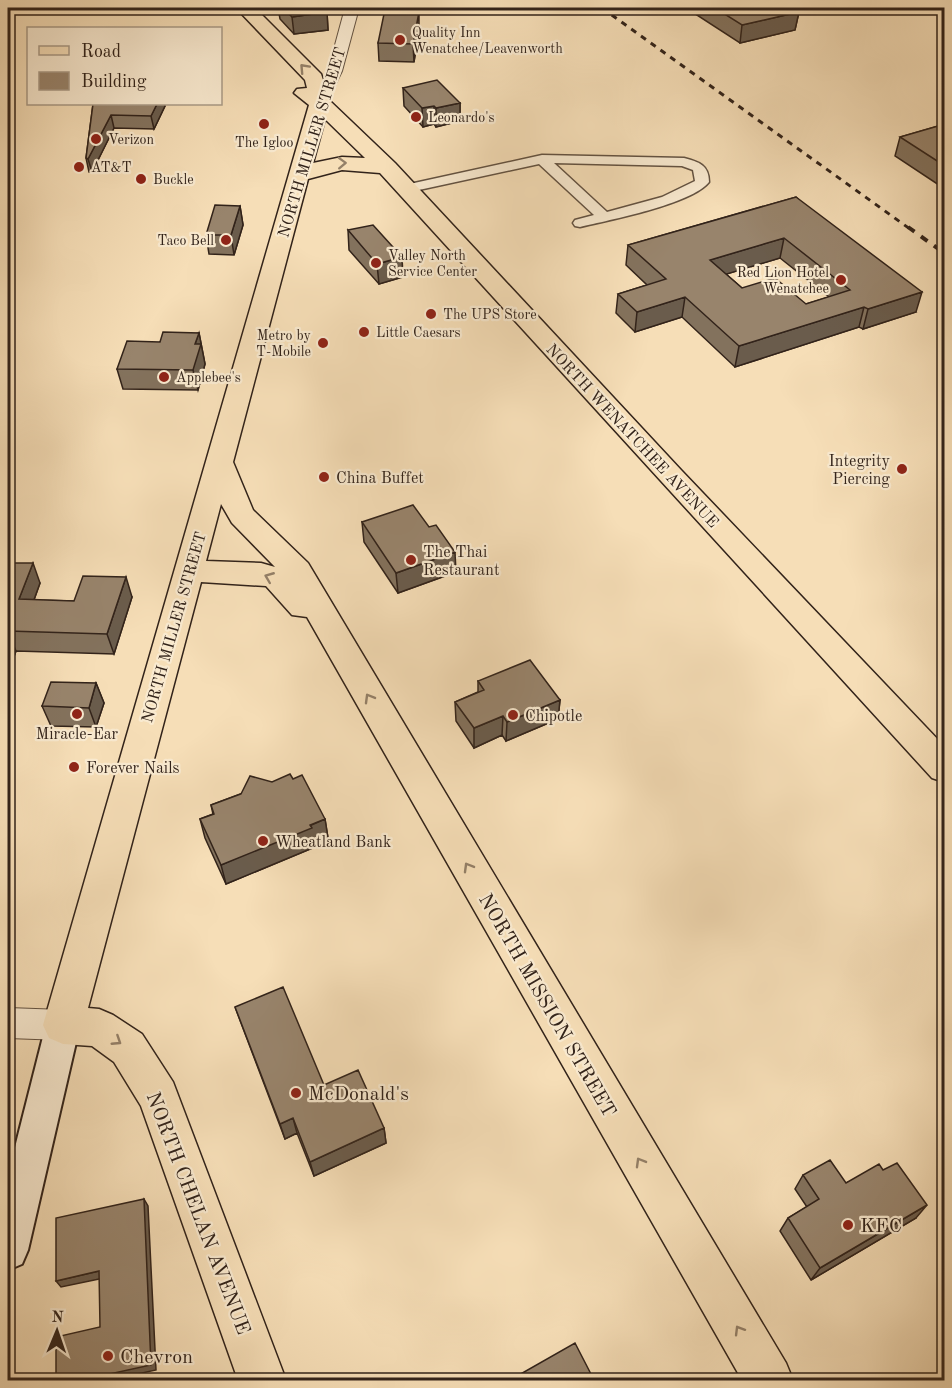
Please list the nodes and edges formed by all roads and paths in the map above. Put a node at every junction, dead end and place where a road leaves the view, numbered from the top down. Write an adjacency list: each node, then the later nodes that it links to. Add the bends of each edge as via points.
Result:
1 (352, 8): 3 (street, NORTH MILLER STREET, via 334,71)
2 (237, 11): 3 (main road, NORTH WENATCHEE AVENUE, via 281,71); 3 (main road, NORTH WENATCHEE AVENUE, one-way to 2, via 314,78)
3 (320, 103): 5 (main road, NORTH MILLER STREET); 6 (main road, NORTH WENATCHEE AVENUE)
4 (542, 159): 6 (street); 7 (street); 7 (street, via 684,162 702,172 702,183 684,194)
5 (299, 175): 6 (main road, one-way to 6, via 324,164 341,162); 9 (main road, NORTH MILLER STREET)
6 (396, 179): 12 (main road, NORTH WENATCHEE AVENUE)
7 (604, 217): 8 (street)
8 (580, 223)
9 (219, 462): 10 (main road, NORTH MILLER STREET); 11 (main road, NORTH MISSION STREET, via 242,516 297,571)
10 (189, 571): 11 (main road, NORTH MISSION STREET, one-way to 10, via 297,603 276,578); 14 (main road, NORTH MILLER STREET)
11 (329, 628): 17 (main road, NORTH MISSION STREET, one-way to 11)
12 (945, 768)
13 (8, 1023): 14 (street)
14 (63, 1025): 15 (main road, NORTH MILLER STREET); 16 (main road, NORTH CHELAN AVENUE, one-way to 16, via 99,1028 128,1048 158,1096)
15 (8, 1250)
16 (262, 1380)
17 (769, 1380)

